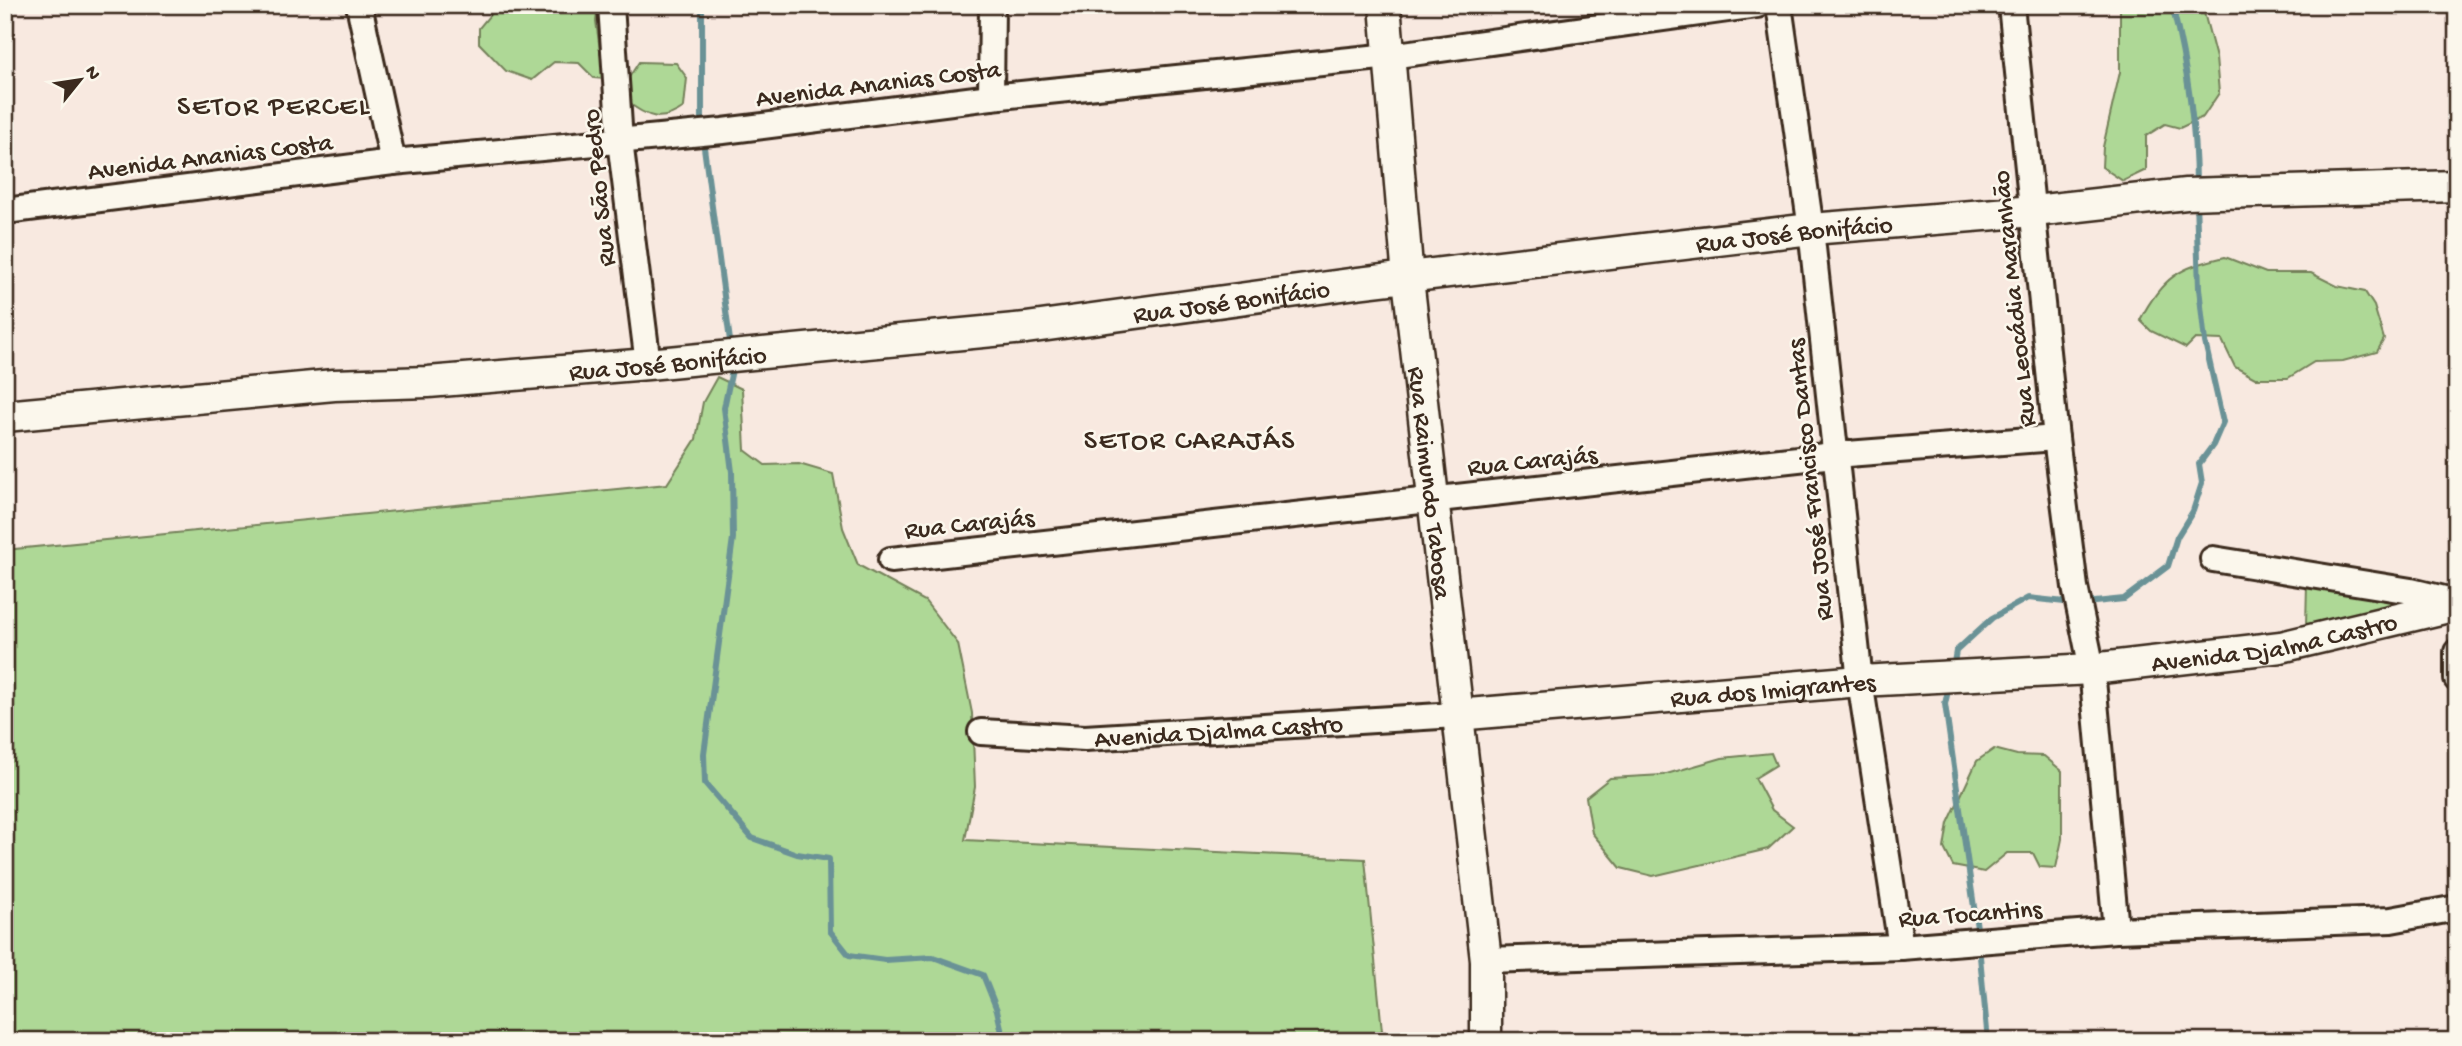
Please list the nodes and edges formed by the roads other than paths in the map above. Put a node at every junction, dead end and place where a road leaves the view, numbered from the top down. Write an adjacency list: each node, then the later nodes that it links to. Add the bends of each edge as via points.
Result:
1 (359, 5): 11 (street)
2 (611, 5): 10 (street, Rua São Pedro)
3 (992, 5): 9 (street)
4 (1385, 5): 8 (street, Rua Raimundo Tabosa)
5 (1757, 5): 8 (street, Avenida Ananias Costa)
6 (1779, 5): 15 (street, Rua José Francisco Dantas)
7 (2011, 5): 14 (street, Rua Leocádia Maranhão)
8 (1391, 56): 9 (street, Avenida Ananias Costa); 16 (street, Rua Raimundo Tabosa)
9 (991, 97): 10 (street, Avenida Ananias Costa)
10 (620, 141): 11 (street, Avenida Ananias Costa); 17 (street, Rua São Pedro)
11 (393, 162): 13 (street, Avenida Ananias Costa)
12 (2457, 186): 14 (street, Rua José Bonifácio, via 2196,193)
13 (5, 211)
14 (2034, 211): 15 (street, Rua José Bonifácio); 19 (street, Rua Leocádia Maranhão)
15 (1811, 229): 16 (street, Rua José Bonifácio); 20 (street, Rua José Francisco Dantas)
16 (1408, 279): 17 (street, Rua José Bonifácio, via 1026,328); 21 (street, Rua Raimundo Tabosa)
17 (649, 364): 18 (street, Rua José Bonifácio, via 334,385)
18 (5, 416)
19 (2056, 438): 20 (street, Rua Carajás); 26 (street, Rua Leocádia Maranhão, via 2077,598)
20 (1834, 455): 21 (street, Rua Carajás); 28 (street, Rua José Francisco Dantas)
21 (1433, 500): 23 (street, Rua Carajás); 29 (street, Rua Raimundo Tabosa)
22 (2213, 559): 24 (street, via 2412,591)
23 (891, 560)
24 (2457, 604): 26 (street, Avenida Djalma Castro, via 2281,647)
25 (2457, 652): 27 (street)
26 (2092, 668): 28 (street, Rua dos Imigrantes); 32 (street, Rua Leocádia Maranhão)
27 (2457, 679)
28 (1860, 681): 29 (street, Rua dos Imigrantes); 33 (street, Rua José Francisco Dantas)
29 (1456, 715): 30 (street, Avenida Djalma Castro, via 1086,738); 34 (street, Rua Raimundo Tabosa)
30 (981, 732)
31 (2457, 908): 32 (street, Rua Tocantins, via 2391,920)
32 (2116, 930): 33 (street, Rua Tocantins)
33 (1901, 947): 34 (street, Rua Tocantins)
34 (1486, 960): 35 (street, Rua Raimundo Tabosa)
35 (1486, 1041)

